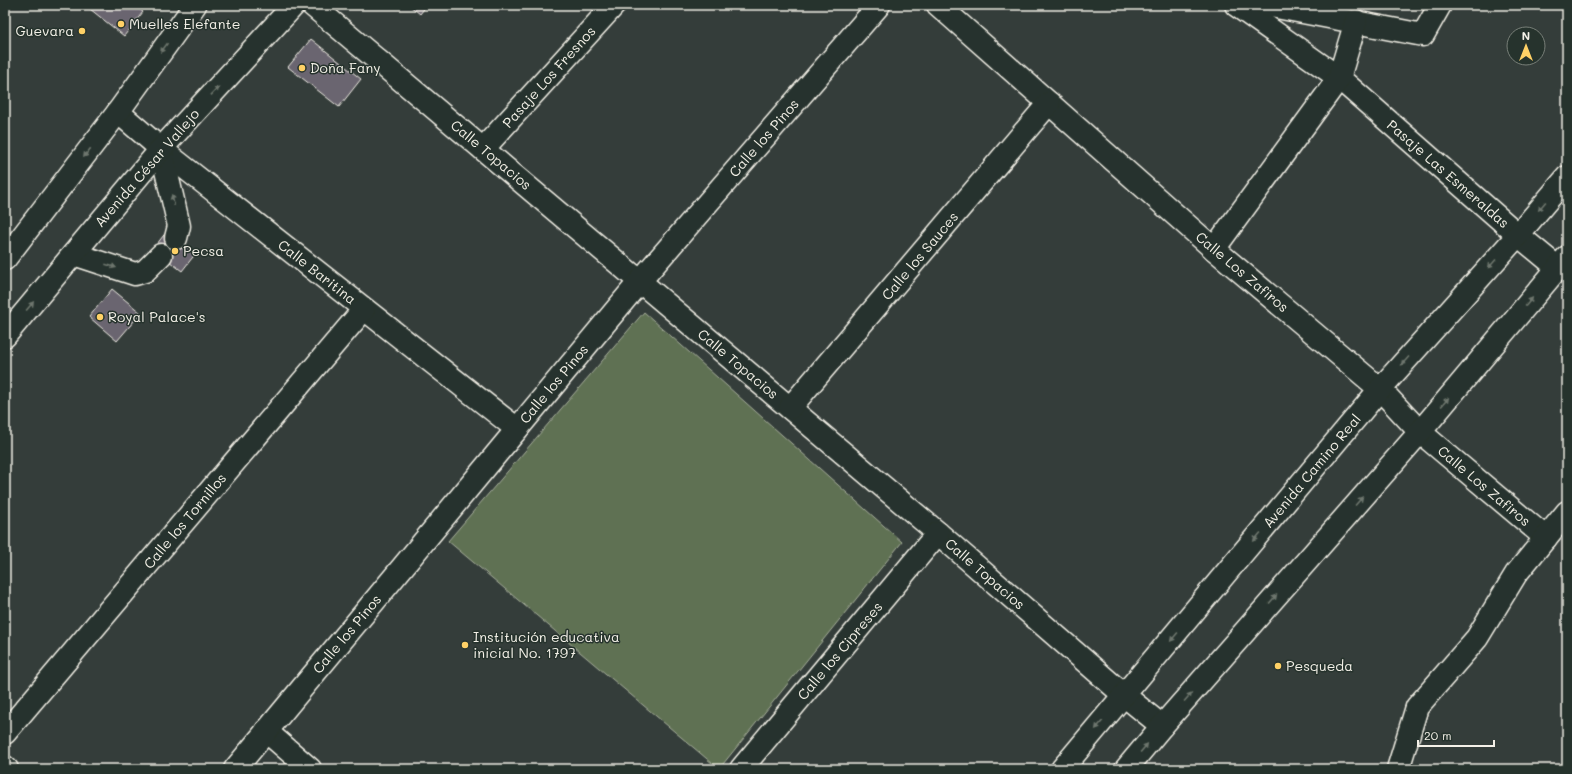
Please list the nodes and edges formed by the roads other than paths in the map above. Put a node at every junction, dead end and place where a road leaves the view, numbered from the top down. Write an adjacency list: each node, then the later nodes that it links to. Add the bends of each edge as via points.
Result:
1 (195, 5): 13 (street, one-way to 13)
2 (294, 5): 14 (street, Avenida César Vallejo, one-way to 2)
3 (312, 5): 15 (street, Calle Topacios)
4 (614, 5): 15 (street, Pasaje Los Fresnos)
5 (879, 5): 24 (street, Calle los Pinos)
6 (938, 5): 12 (street, Calle Los Zafiros)
7 (1236, 5): 11 (street, Pasaje Las Esmeraldas)
8 (1266, 5): 10 (street)
9 (1440, 5): 10 (street, via 1423,35)
10 (1356, 21): 11 (street)
11 (1339, 78): 17 (street, Pasaje Las Esmeraldas); 19 (street)
12 (1049, 103): 19 (street, Calle Los Zafiros); 28 (street, Calle los Sauces)
13 (118, 112): 14 (street, Calle Baritina); 22 (street, one-way to 22)
14 (161, 149): 18 (street, one-way to 14, via 179,226); 20 (street, Avenida César Vallejo); 25 (street, Calle Baritina)
15 (483, 149): 24 (street, Calle Topacios)
16 (1567, 176): 17 (street, Avenida Camino Real, one-way to 17)
17 (1518, 235): 23 (street, Pasaje Las Esmeraldas); 27 (street, Avenida Camino Real, one-way to 27)
18 (176, 238)
19 (1214, 250): 27 (street, Calle Los Zafiros)
20 (74, 254): 21 (street, one-way to 21, via 135,274 145,271); 26 (street, Avenida César Vallejo, one-way to 20)
21 (161, 255)
22 (5, 259)
23 (1562, 262): 30 (street, one-way to 23)
24 (640, 281): 28 (street, Calle Topacios); 29 (street, Calle los Pinos)
25 (364, 309): 29 (street, Calle Baritina); 37 (street, Calle los Tornillos)
26 (5, 336)
27 (1380, 389): 30 (street, Calle Los Zafiros); 34 (street, Avenida Camino Real, one-way to 34)
28 (790, 408): 32 (street, Calle Topacios)
29 (517, 429): 36 (street, Calle los Pinos)
30 (1420, 432): 33 (street, Calle Los Zafiros); 35 (street, one-way to 30)
31 (1567, 512): 33 (street)
32 (938, 533): 34 (street, Calle Topacios); 40 (street, Calle los Cipreses)
33 (1546, 538): 43 (street, via 1516,574 1477,638 1417,707)
34 (1125, 696): 35 (street, Calle Topacios); 41 (street, Avenida Camino Real, one-way to 41)
35 (1162, 726): 42 (street, one-way to 35)
36 (266, 731): 38 (street, Calle los Pinos); 39 (street)
37 (5, 733)
38 (235, 769)
39 (310, 769)
40 (742, 769)
41 (1062, 769)
42 (1126, 769)
43 (1398, 769)

